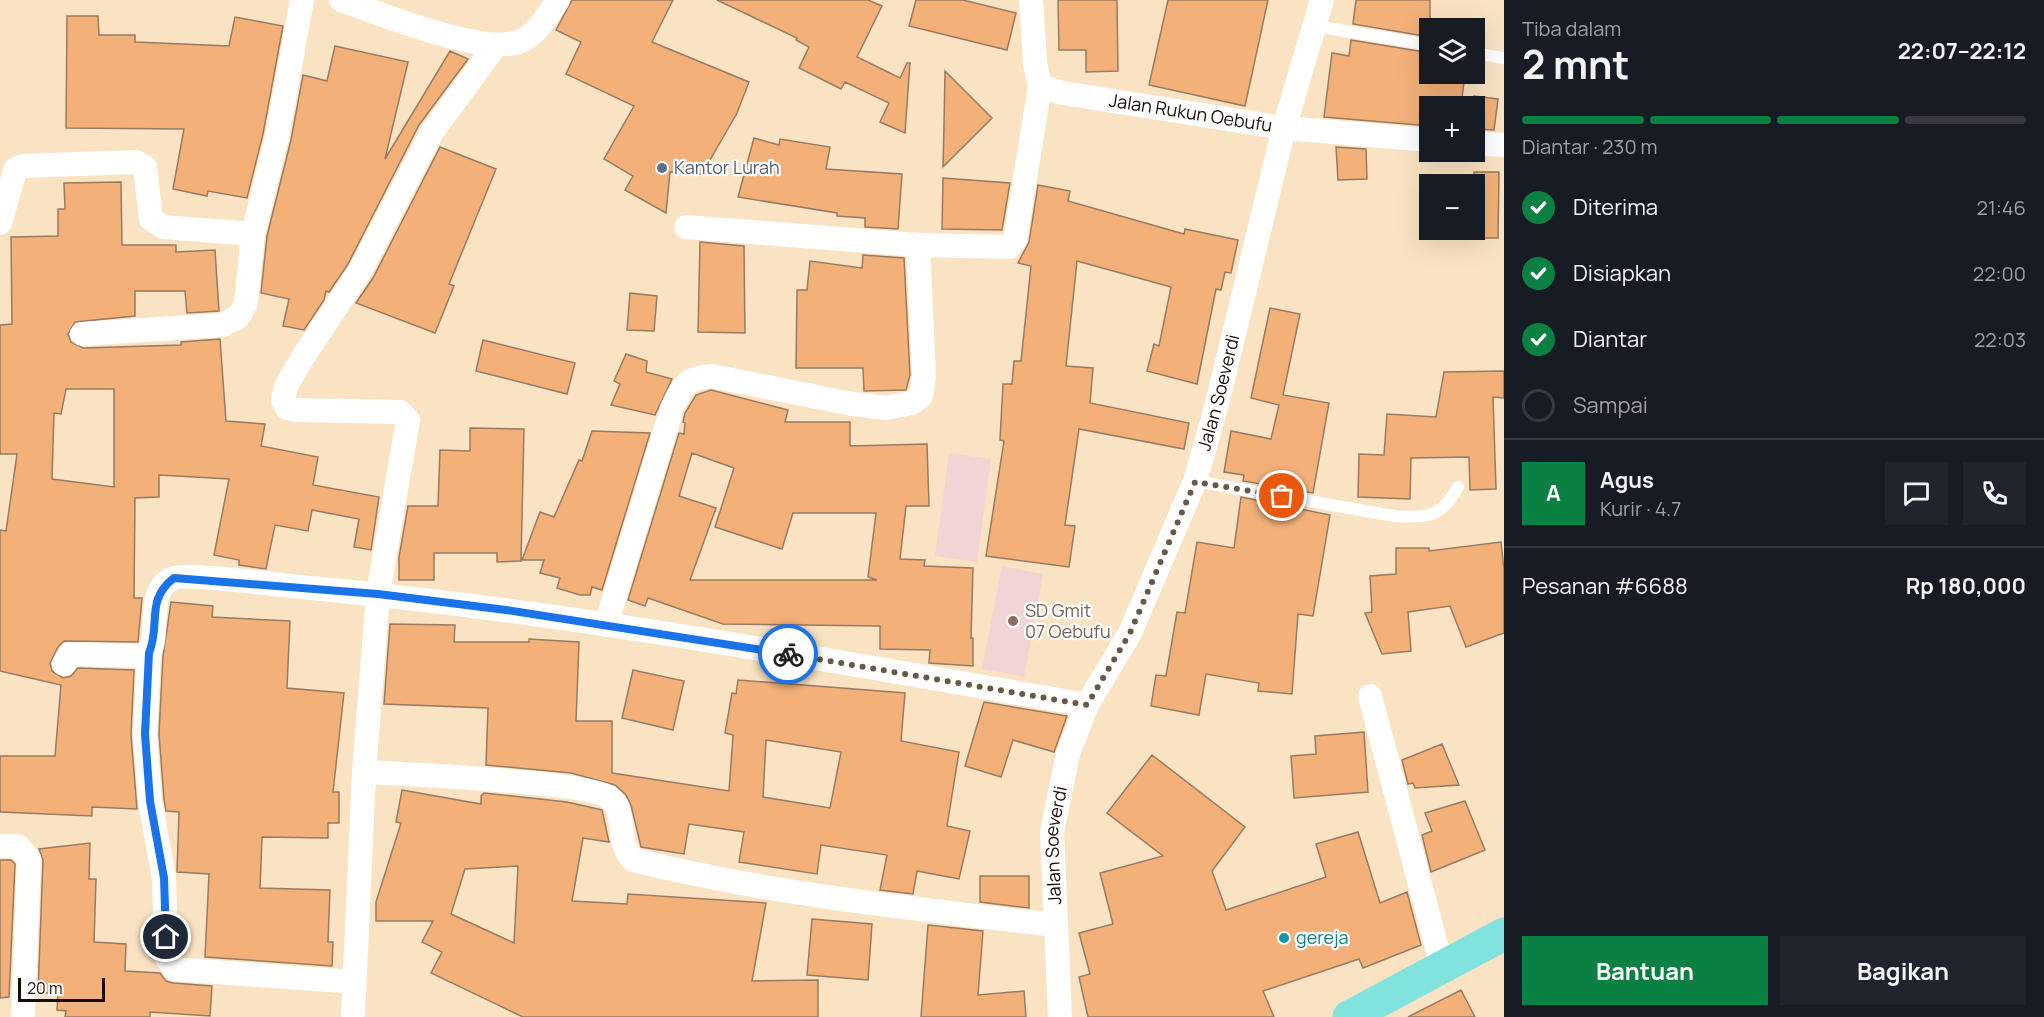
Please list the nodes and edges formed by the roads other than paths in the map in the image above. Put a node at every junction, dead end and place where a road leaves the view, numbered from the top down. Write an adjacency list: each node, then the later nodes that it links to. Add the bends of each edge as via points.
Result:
1 (303, 0): 18 (street, via 277,137)
2 (341, 0): 8 (street, via 438,33)
3 (558, 0): 8 (street, via 540,27 520,41)
4 (1031, 0): 11 (street)
5 (1322, 0): 6 (street, Jalan Soeverdi)
6 (1315, 26): 7 (lane); 12 (street, Jalan Soeverdi)
7 (1419, 43)
8 (496, 45): 23 (street, via 432,132 360,270 286,386 283,400 287,408 400,412 408,420)
9 (1485, 55): 10 (lane)
10 (1504, 58)
11 (1040, 86): 12 (street, Jalan Rukun Oebufu); 19 (street, via 1015,240 1009,247 994,249)
12 (1284, 128): 13 (street, Jalan Rukun Oebufu); 21 (street, Jalan Soeverdi)
13 (1419, 139)
14 (1485, 144): 15 (street)
15 (1504, 145)
16 (0, 223): 18 (street, via 15,170 22,166 136,162 145,167 151,219 163,227)
17 (686, 227): 19 (street)
18 (253, 234): 20 (street, via 246,303 239,316 223,325)
19 (918, 245): 24 (street, via 924,376 921,396 912,403 886,408 712,376 693,378 681,388 672,408)
20 (82, 334)
21 (1195, 482): 22 (lane, via 1394,516 1425,517 1447,506); 28 (street, Jalan Soeverdi, via 1130,633)
22 (1458, 487)
23 (378, 594): 24 (street); 25 (street, via 174,578 163,586 157,598); 29 (street)
24 (606, 625): 28 (street)
25 (149, 653): 26 (street, via 144,657 70,654); 34 (street, via 146,743 150,801 164,878 169,963 174,969 211,973)
26 (64, 664)
27 (1370, 696): 33 (street)
28 (1087, 705): 31 (street, Jalan Soeverdi, via 1068,754 1052,832)
29 (364, 772): 31 (street, via 602,792 615,801 622,843 633,860 865,903); 34 (street)
30 (0, 846): 35 (street, via 18,846 29,859)
31 (1055, 925): 37 (street, Jalan Soeverdi)
32 (1504, 934): 33 (main road)
33 (1442, 967): 38 (main road)
34 (354, 981): 36 (street)
35 (23, 1017)
36 (353, 1017)
37 (1060, 1017)
38 (1349, 1017)

